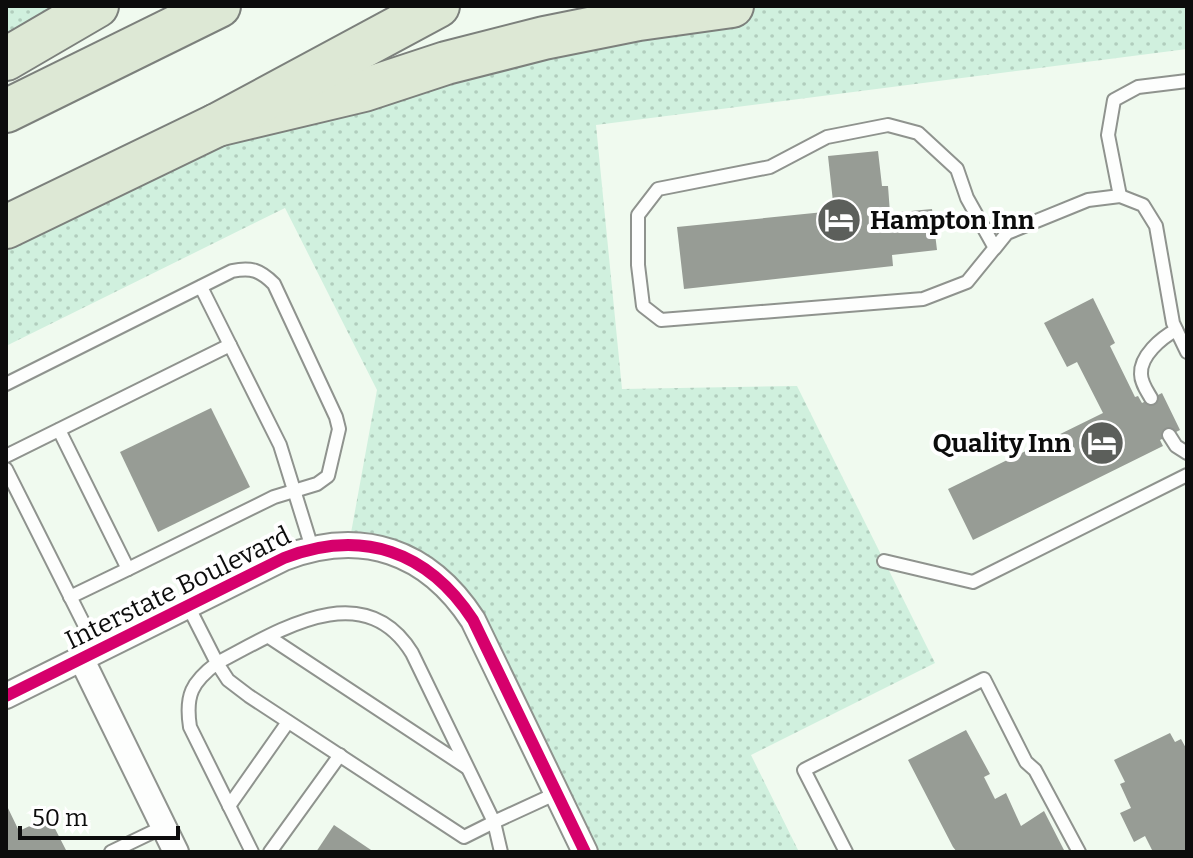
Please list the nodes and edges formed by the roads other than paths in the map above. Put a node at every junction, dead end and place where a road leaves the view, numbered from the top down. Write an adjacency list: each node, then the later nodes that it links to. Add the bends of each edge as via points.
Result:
1 (97, 6): 5 (highway)
2 (219, 6): 7 (highway)
3 (438, 6): 8 (highway)
4 (732, 6): 8 (highway, via 544,38)
5 (6, 59)
6 (1187, 81): 9 (lane, via 1138,87 1114,100 1108,135)
7 (6, 111)
8 (217, 125): 10 (highway)
9 (1120, 196): 11 (lane, via 1088,200 1020,227); 13 (lane, via 1143,205 1156,226)
10 (6, 227)
11 (995, 248): 11 (lane, via 967,282 923,299 661,320 643,306 638,215 658,189 770,167 827,137 888,125 918,133 957,169)
12 (201, 287): 14 (lane); 16 (lane); 24 (lane, via 241,269 263,273 274,284 330,403 339,429 328,476)
13 (1176, 330): 15 (lane); 17 (lane, via 1160,341 1143,365 1141,378)
14 (230, 345): 18 (lane); 24 (lane, via 280,445)
15 (1187, 352)
16 (6, 384)
17 (1151, 398)
18 (59, 430): 21 (lane); 27 (lane)
19 (1169, 435): 20 (lane)
20 (1187, 453)
21 (6, 456)
22 (6, 469): 28 (lane)
23 (1187, 475): 26 (lane, via 973,582)
24 (296, 490): 25 (lane); 27 (lane)
25 (312, 548): 29 (street, Interstate Boulevard); 37 (street, Interstate Boulevard, via 349,544 384,549 406,557 446,585 473,620)
26 (884, 561)
27 (128, 569): 28 (lane)
28 (70, 597): 31 (lane)
29 (188, 606): 31 (street, Interstate Boulevard); 32 (lane)
30 (269, 637): 32 (lane); 36 (lane); 36 (lane, via 333,613 361,614 387,626 412,653)
31 (90, 656): 33 (street, Interstate Boulevard); 40 (street, Interstate Boulevard)
32 (217, 663): 34 (lane, via 228,680); 38 (lane, via 191,690 187,708 190,727)
33 (6, 696)
34 (288, 722): 35 (lane); 38 (lane)
35 (340, 755): 39 (lane, via 464,837); 44 (lane)
36 (466, 767): 39 (lane)
37 (557, 793): 39 (lane); 46 (street, Interstate Boulevard)
38 (229, 806): 43 (lane)
39 (494, 822): 45 (lane)
40 (163, 827): 41 (lane); 42 (street, Interstate Boulevard)
41 (111, 852)
42 (176, 852)
43 (252, 852)
44 (270, 852)
45 (501, 852)
46 (585, 852)
47 (846, 852): 48 (lane, via 804,770 984,679)
48 (1079, 852)

